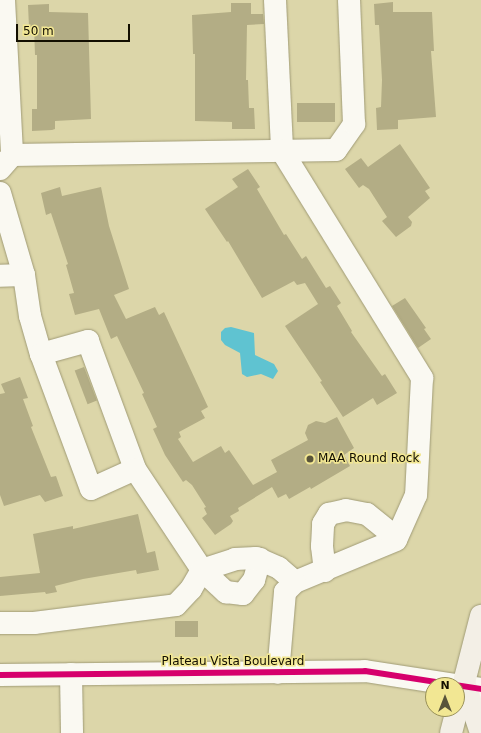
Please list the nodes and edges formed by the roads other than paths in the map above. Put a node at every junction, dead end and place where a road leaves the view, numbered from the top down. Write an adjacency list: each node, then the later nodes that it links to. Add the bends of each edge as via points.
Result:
1 (4, 0): 5 (street)
2 (275, 0): 4 (street)
3 (349, 0): 4 (street, via 354,124 336,150)
4 (282, 151): 5 (street); 11 (street, via 422,378 416,494)
5 (6, 162)
6 (0, 193): 7 (street)
7 (24, 275): 8 (street); 9 (street, via 30,316)
8 (0, 276)
9 (41, 354): 10 (street, via 88,341); 10 (street, via 91,490)
10 (135, 470): 13 (street)
11 (396, 538): 14 (street); 14 (street, via 367,514 346,510 329,514 323,524)
12 (257, 569): 13 (street, via 235,559); 13 (street, via 243,594 236,595 226,592); 15 (street, via 279,568)
13 (202, 570): 17 (street, via 191,589 176,605 34,623)
14 (325, 571): 15 (street)
15 (290, 587): 18 (street)
16 (481, 616): 21 (main road)
17 (0, 623)
18 (278, 673): 19 (street, Plateau Vista Boulevard); 21 (street, Plateau Vista Boulevard, via 365,671)
19 (71, 674): 20 (street, Plateau Vista Boulevard); 22 (street)
20 (0, 675)
21 (476, 686): 23 (main road); 24 (main road)
22 (72, 733)
23 (451, 733)
24 (481, 733)

